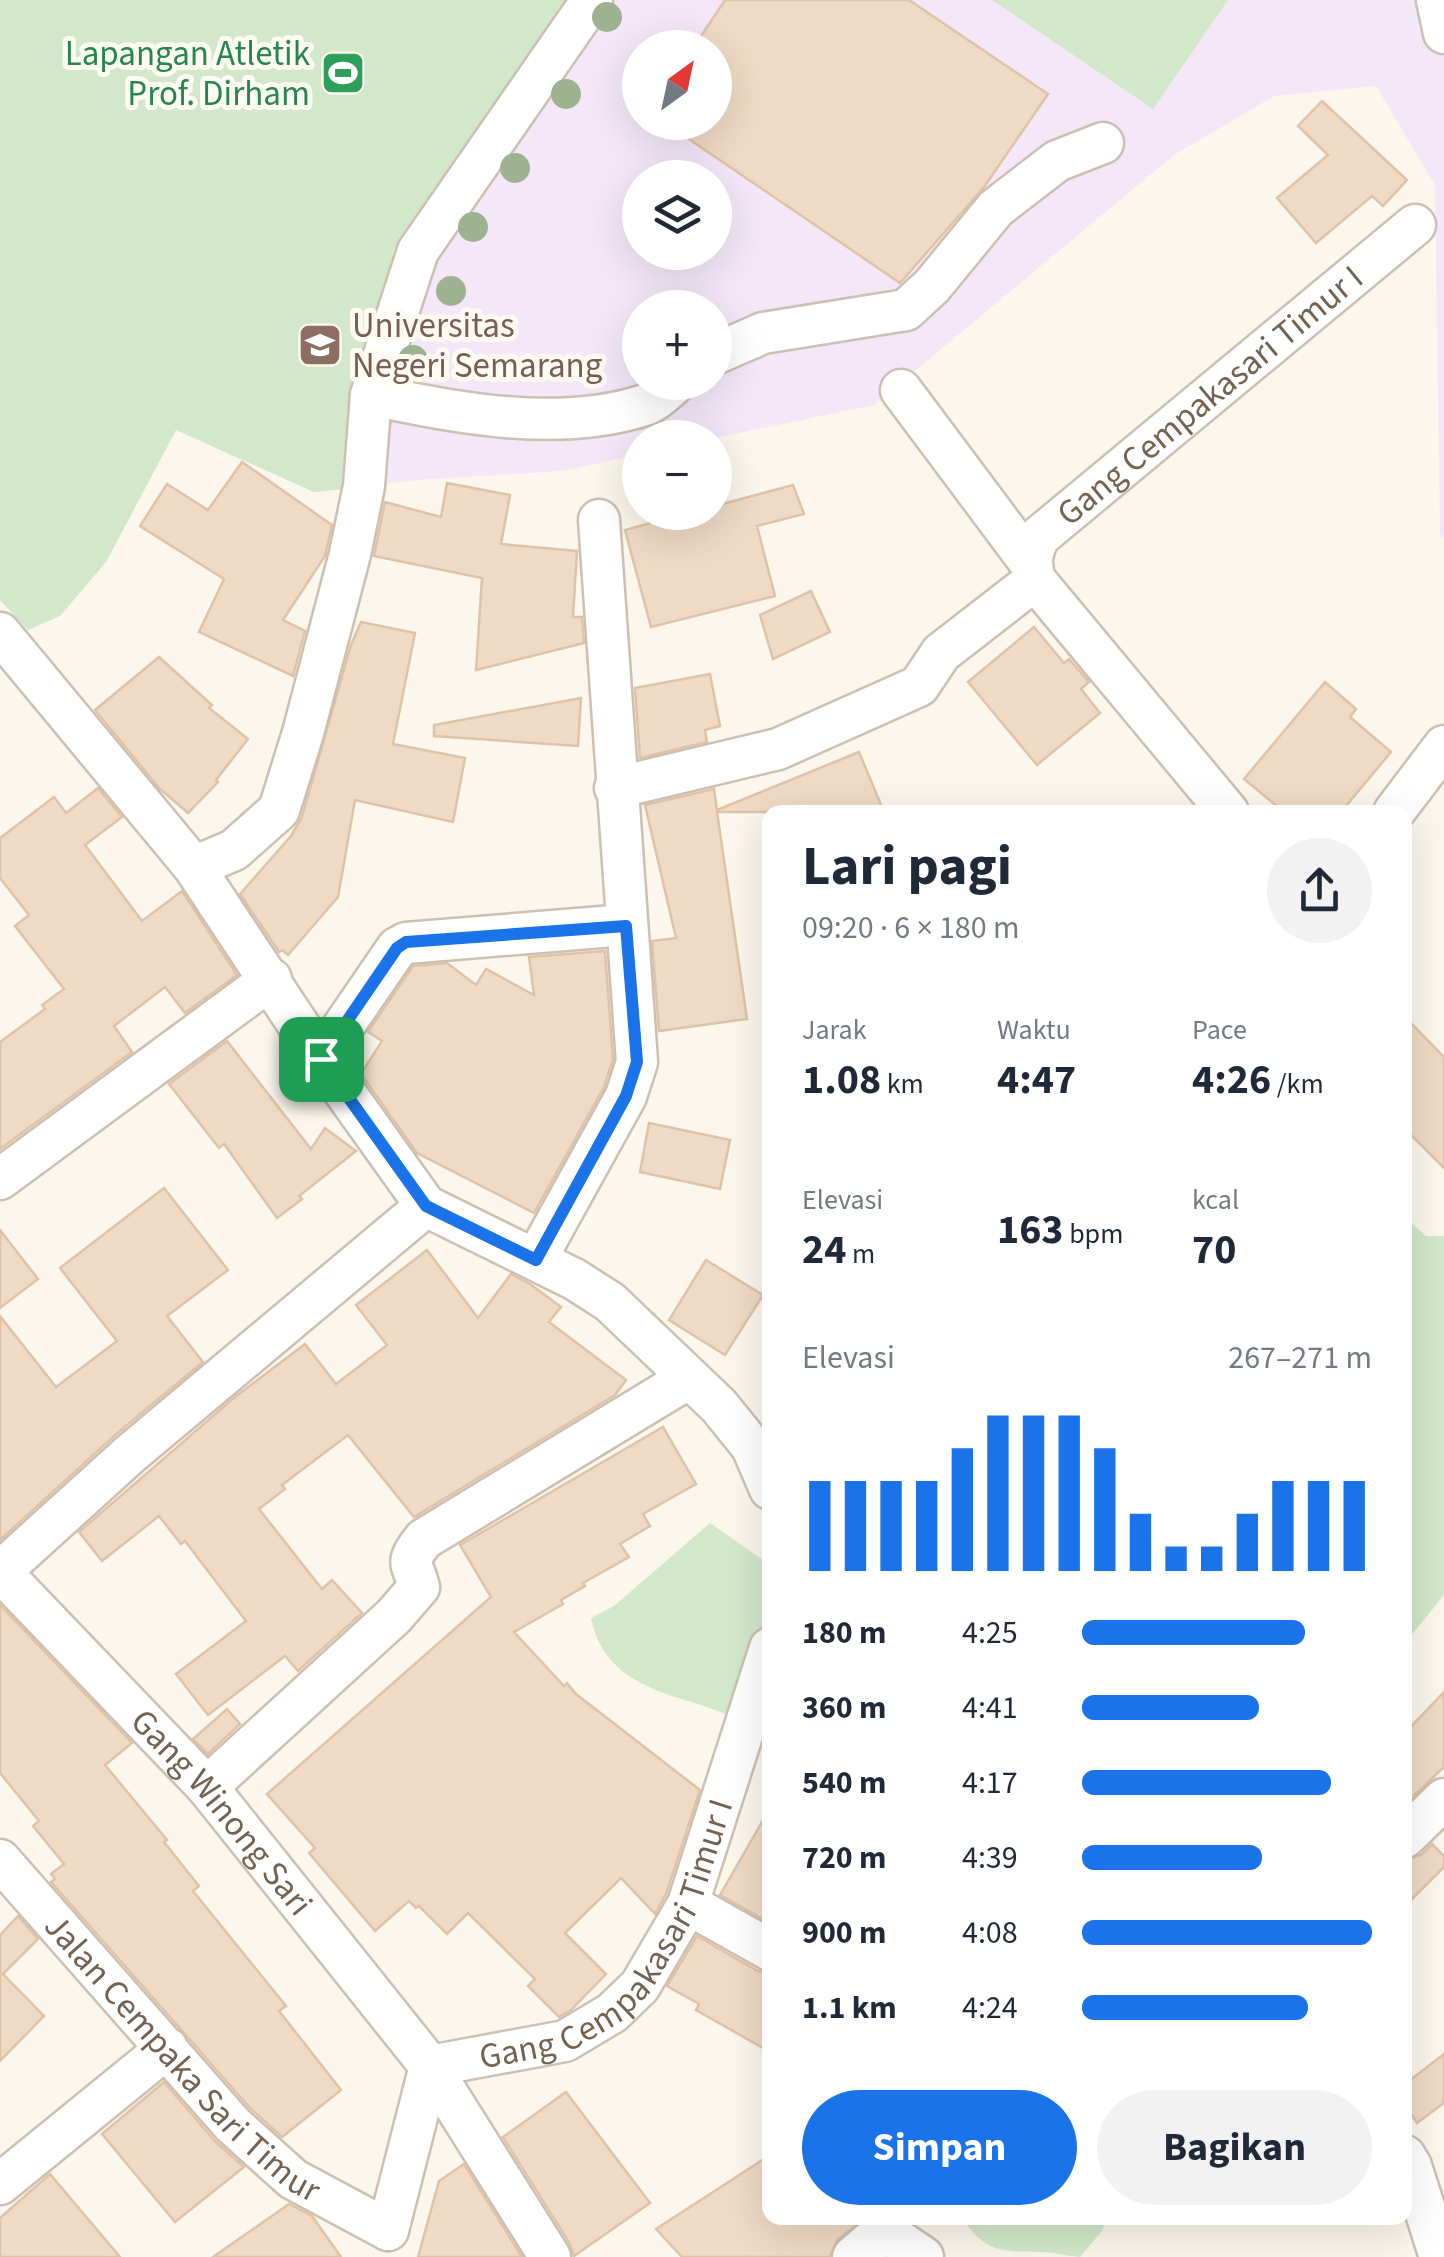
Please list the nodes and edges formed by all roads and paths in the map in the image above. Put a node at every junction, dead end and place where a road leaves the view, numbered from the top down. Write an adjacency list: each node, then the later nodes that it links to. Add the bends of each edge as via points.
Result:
1 (592, 0): 8 (street, via 418,251)
2 (1437, 0): 3 (street)
3 (1444, 34)
4 (1102, 142): 6 (street, via 1057,161 996,208 906,310 762,332)
5 (1414, 225): 11 (street, Gang Cempakasari Timur I, via 1040,536)
6 (732, 346)
7 (900, 390): 11 (street)
8 (371, 395): 9 (street, via 458,413 576,418); 17 (street, via 364,486 332,631 279,810 234,850)
9 (654, 400)
10 (599, 520): 14 (street)
11 (1033, 572): 14 (street, via 941,653 919,686 778,749); 15 (street)
12 (0, 633): 17 (street)
13 (1444, 746): 16 (street)
14 (616, 788): 18 (street)
15 (1222, 805)
16 (1399, 805)
17 (194, 867): 19 (street)
18 (626, 926): 20 (street, via 406,942); 23 (street, via 637,1062 626,1096)
19 (270, 979): 20 (street); 21 (street)
20 (321, 1059): 22 (street)
21 (0, 1178)
22 (426, 1206): 23 (street); 26 (street, Gang Winong Sari)
23 (536, 1260): 24 (street, via 610,1302)
24 (689, 1378): 25 (street); 28 (street, via 424,1540 411,1559 418,1589)
25 (761, 1440)
26 (0, 1571): 28 (street, Gang Winong Sari)
27 (762, 1673): 32 (street, Gang Cempakasari Timur I)
28 (207, 1787): 35 (street, Gang Winong Sari)
29 (1444, 1799): 30 (street)
30 (1412, 1830)
31 (0, 1860): 34 (street, Jalan Cempaka Sari Timur)
32 (688, 1904): 33 (street); 35 (street, Gang Cempakasari Timur I, via 640,1986 612,2013 565,2041)
33 (762, 1946)
34 (167, 2048): 37 (street); 38 (street, Jalan Cempaka Sari Timur, via 292,2179)
35 (430, 2066): 38 (street, Gang Cempakasari Timur I); 39 (street, Gang Winong Sari)
36 (1412, 2169): 42 (street)
37 (0, 2184)
38 (392, 2244)
39 (550, 2257)
40 (853, 2257): 41 (street, via 875,2238 892,2236)
41 (923, 2257)
42 (1440, 2257)

